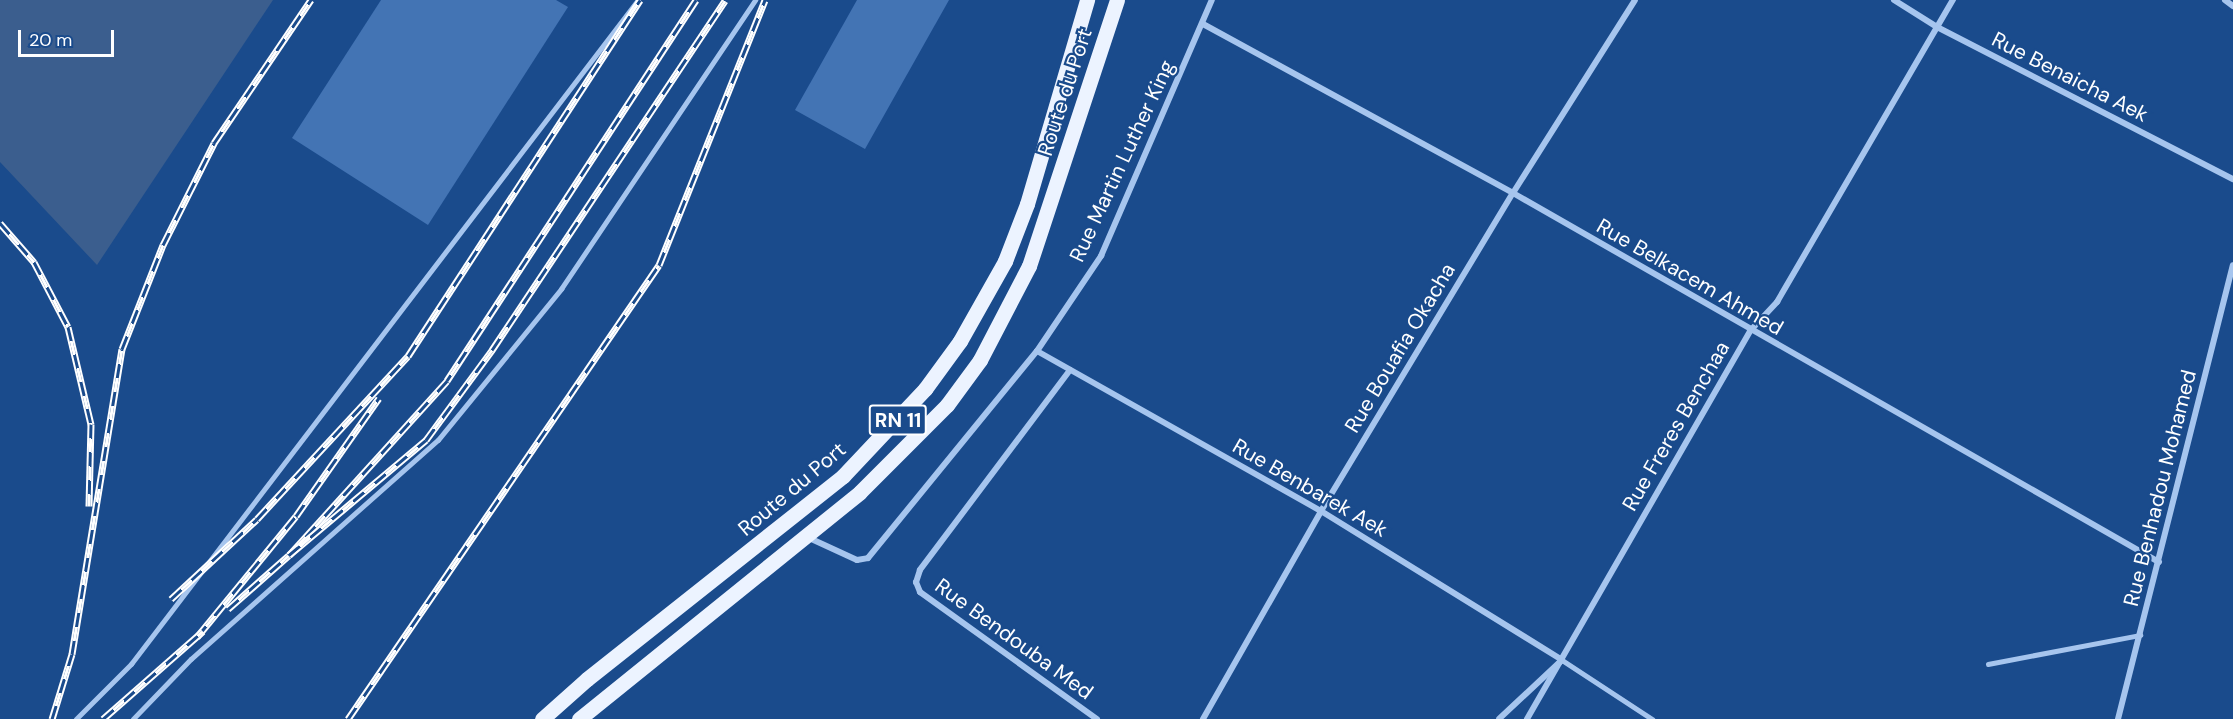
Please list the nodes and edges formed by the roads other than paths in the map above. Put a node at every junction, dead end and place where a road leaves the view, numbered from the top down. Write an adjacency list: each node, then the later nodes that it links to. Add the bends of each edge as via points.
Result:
1 (638, 0): 25 (lane, via 131,664)
2 (755, 0): 26 (lane, via 561,288 438,440 191,659)
3 (1087, 0): 27 (main road, Route du Port / RN 11, via 1027,204 1005,261 960,341 925,389 843,476)
4 (1117, 0): 20 (main road, Route du Port / RN 11, via 1029,266 986,350 947,405 913,443)
5 (1212, 0): 11 (street, Rue Martin Luther King)
6 (1635, 0): 14 (street, Rue Bouafia Okacha)
7 (1894, 0): 12 (street, Rue Benaicha Aek)
8 (1953, 0): 12 (street, Rue Freres Benchaa)
9 (2225, 0): 10 (street)
10 (2233, 6)
11 (1203, 24): 14 (street, Rue Belkacem Ahmed); 17 (street, Rue Martin Luther King, via 1101,256)
12 (1937, 27): 13 (street, Rue Benaicha Aek); 16 (street, Rue Freres Benchaa, via 1777,302)
13 (2233, 179)
14 (1513, 193): 16 (street, Rue Belkacem Ahmed); 19 (street, Rue Bouafia Okacha)
15 (2233, 265): 21 (street, Rue Benhadou Mohamed)
16 (1749, 331): 21 (street, Rue Belkacem Ahmed); 23 (street, Rue Freres Benchaa)
17 (1037, 351): 18 (street, Rue Benbarek Aek); 20 (street, Rue Martin Luther King, via 868,558 857,560)
18 (1070, 370): 19 (street, Rue Benbarek Aek); 29 (street, Rue Bendouba Med, via 920,570 916,582 920,592)
19 (1321, 511): 23 (street, Rue Benbarek Aek); 30 (street, Rue Bouafia Okacha)
20 (807, 537): 28 (main road, Route du Port / RN 11)
21 (2159, 562): 22 (street, Rue Benhadou Mohamed)
22 (2140, 635): 24 (lane); 34 (street, Rue Benhadou Mohamed)
23 (1562, 660): 31 (street); 32 (street, Rue Freres Benchaa); 33 (lane)
24 (1988, 664)
25 (76, 719)
26 (133, 719)
27 (542, 719)
28 (579, 719)
29 (1097, 719)
30 (1203, 719)
31 (1499, 719)
32 (1527, 719)
33 (1652, 719)
34 (2118, 719)

